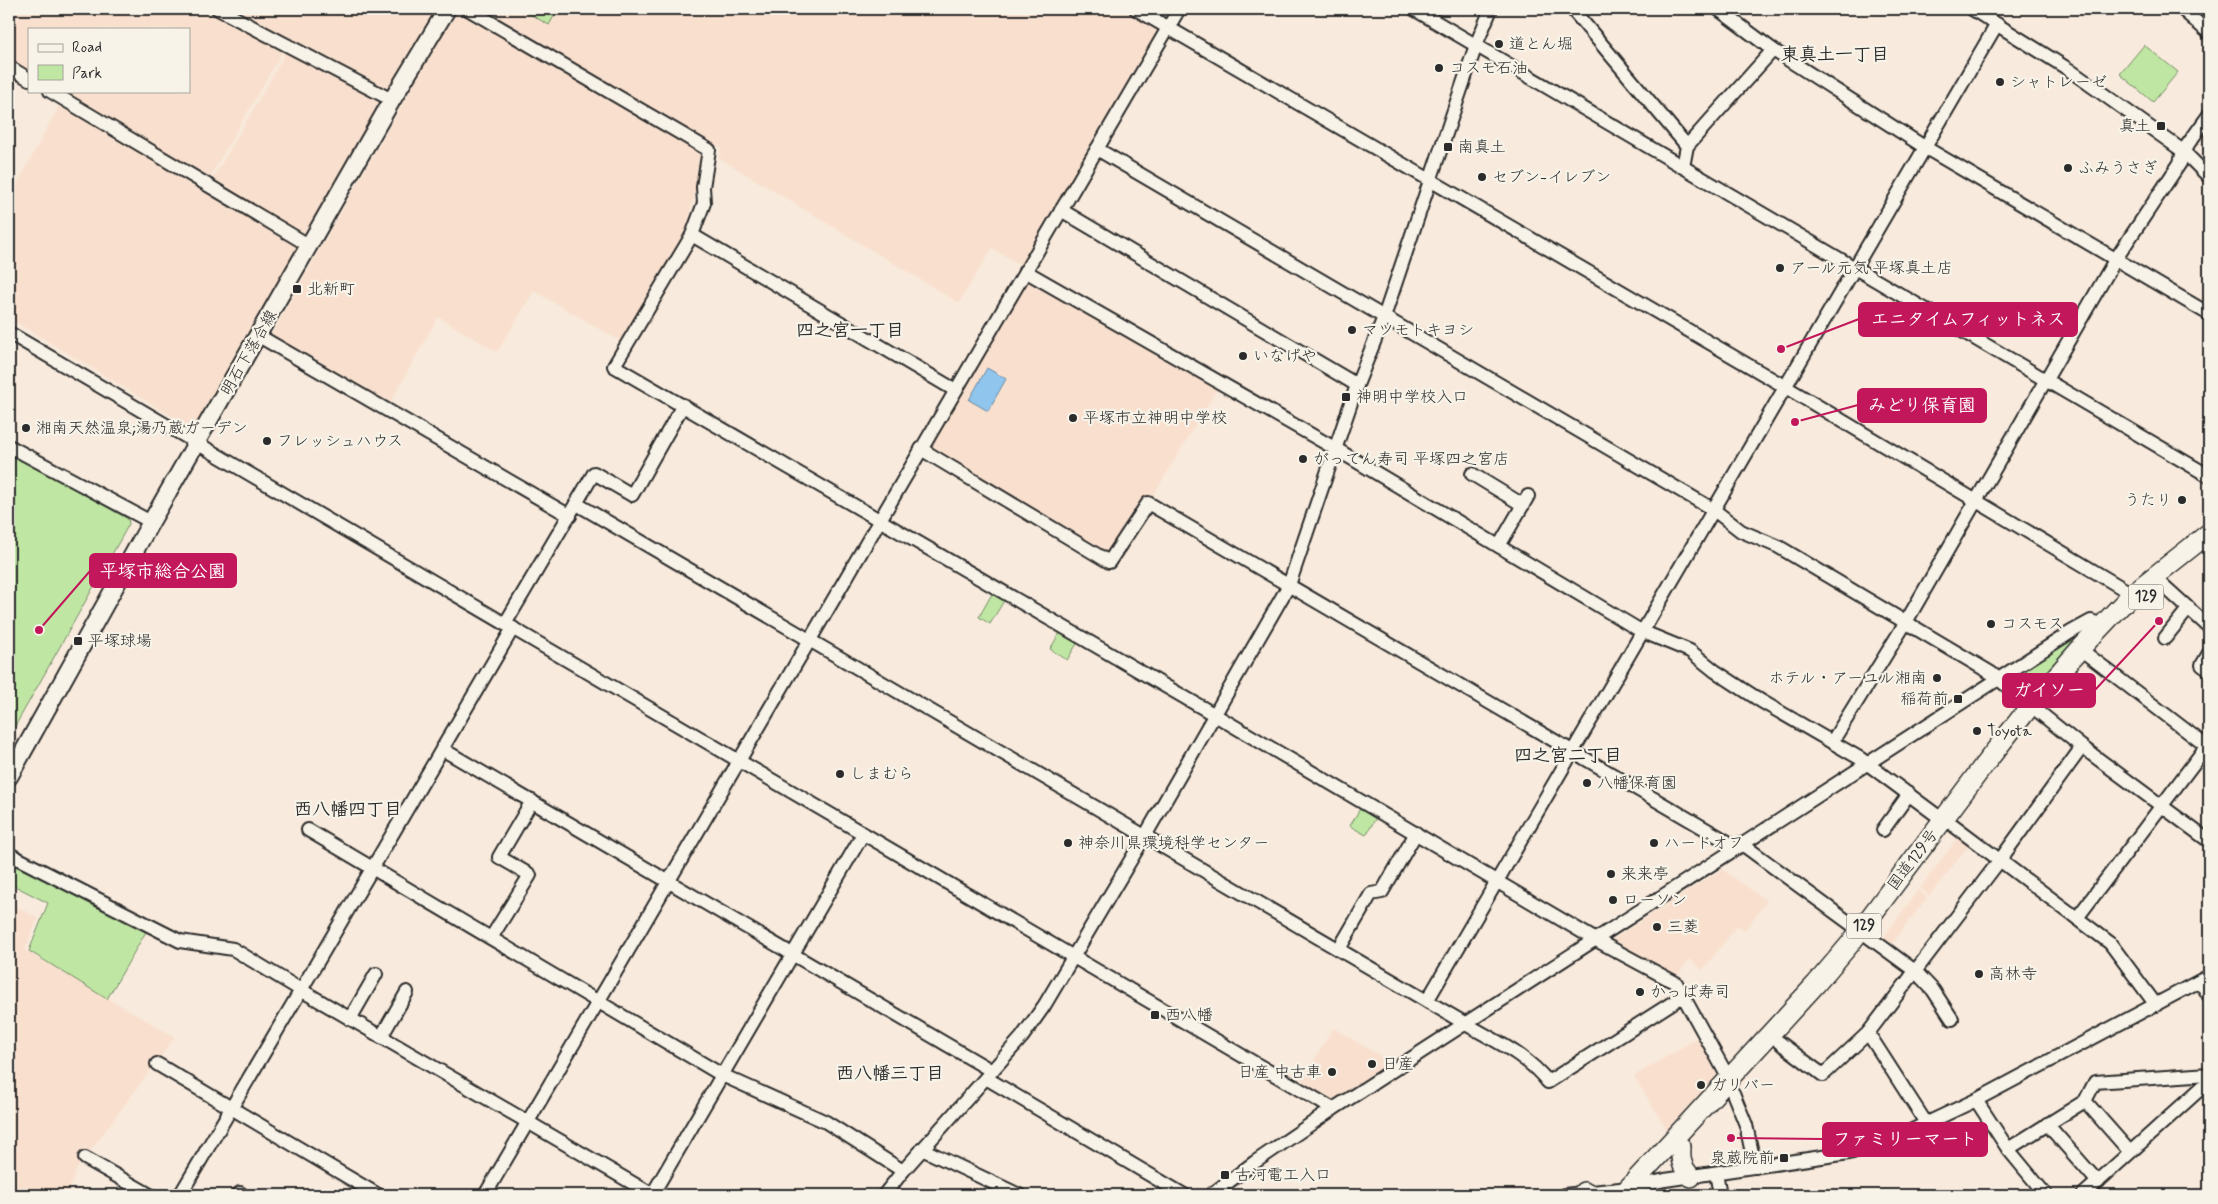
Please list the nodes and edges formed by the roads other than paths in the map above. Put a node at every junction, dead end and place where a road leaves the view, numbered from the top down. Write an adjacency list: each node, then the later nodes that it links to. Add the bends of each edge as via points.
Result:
1 (218, 9): 20 (street)
2 (447, 9): 20 (main road, 明石下落合線)
3 (468, 9): 30 (street, via 709,150 703,186 704,203)
4 (1136, 9): 13 (street)
5 (1179, 9): 13 (street)
6 (1414, 9): 15 (street)
7 (1491, 9): 15 (street)
8 (1572, 9): 22 (street)
9 (1718, 9): 16 (street)
10 (1972, 9): 12 (street)
11 (2182, 9): 14 (street)
12 (1997, 24): 24 (street); 25 (street, via 2068,69)
13 (1168, 28): 23 (street); 28 (street)
14 (2209, 33)
15 (1476, 45): 26 (street); 28 (street)
16 (1773, 50): 22 (street); 24 (street)
17 (9, 67): 18 (street)
18 (28, 77)
19 (52, 92): 31 (street)
20 (392, 100): 31 (main road, 明石下落合線)
21 (2209, 115): 25 (street)
22 (1687, 146): 26 (street)
23 (1097, 148): 29 (street); 36 (street)
24 (1926, 148): 32 (street); 33 (street)
25 (2183, 151): 27 (street); 32 (street, via 2180,162)
26 (1683, 166): 33 (street)
27 (2209, 176)
28 (1430, 179): 36 (street); 41 (street)
29 (1061, 210): 34 (street); 40 (street)
30 (692, 235): 42 (street); 43 (street, via 614,366)
31 (310, 246): 38 (main road, 明石下落合線)
32 (2116, 260): 35 (street); 39 (street)
33 (1854, 268): 39 (street); 41 (street)
34 (1025, 271): 42 (street); 47 (street)
35 (2209, 314)
36 (1384, 316): 40 (street); 52 (street)
37 (9, 332): 44 (street)
38 (259, 336): 44 (main road, 明石下落合線); 53 (street)
39 (2046, 381): 49 (street); 50 (street)
40 (1357, 385): 47 (street)
41 (1784, 386): 50 (street); 52 (street)
42 (955, 390): 46 (street)
43 (683, 405): 51 (street, via 632,495 594,473); 54 (street)
44 (197, 444): 55 (main road, 明石下落合線); 65 (street)
45 (9, 446): 55 (street)
46 (921, 449): 54 (street); 60 (street, via 1109,562 1148,503)
47 (1336, 449): 58 (street); 60 (street)
48 (1472, 474): 58 (street, via 1526,500)
49 (2209, 476)
50 (1975, 500): 61 (street); 63 (street)
51 (577, 504): 53 (street); 69 (street)
52 (1714, 510): 63 (street, via 1741,531 1779,547); 67 (street)
53 (570, 516): 65 (street)
54 (880, 519): 69 (street); 75 (street)
55 (151, 522): 83 (main road, 明石下落合線)
56 (2209, 533): 59 (highway, 国道129号 / 129)
57 (2209, 545): 59 (highway, 国道129号 / 129)
58 (1499, 546): 67 (street)
59 (2157, 580): 61 (highway, 国道129号 / 129); 62 (street); 70 (highway, 国道129号 / 129, via 2113,629)
60 (1289, 585): 75 (street); 80 (street)
61 (2132, 594): 64 (highway, 国道129号 / 129)
62 (2188, 608): 66 (street); 68 (street)
63 (1906, 622): 73 (street); 76 (street)
64 (2102, 625): 70 (highway, 国道129号 / 129); 73 (street, via 2092,621 2083,624)
65 (509, 626): 79 (street); 81 (street)
66 (2209, 627)
67 (1641, 631): 76 (street, via 1690,651 1761,702); 80 (street)
68 (2165, 638)
69 (810, 639): 81 (street); 92 (street)
70 (2084, 652): 74 (highway, 国道129号 / 129); 77 (street)
71 (2209, 654): 72 (street, via 2202,665)
72 (2209, 670)
73 (2000, 680): 74 (street); 82 (street)
74 (2035, 708): 78 (street); 87 (highway, 国道129号 / 129)
75 (1215, 715): 90 (street); 92 (street)
76 (1832, 742): 82 (street)
77 (2208, 746): 86 (street)
78 (2082, 747): 86 (street); 96 (street)
79 (442, 748): 85 (street); 97 (street)
80 (1571, 751): 94 (street); 98 (street)
81 (738, 760): 91 (street); 99 (street)
82 (1867, 763): 84 (street); 94 (street)
83 (9, 777)
84 (1909, 794): 87 (street); 89 (street)
85 (532, 801): 99 (street); 102 (street, via 499,857 530,875)
86 (2161, 805): 93 (street); 100 (street)
87 (1948, 822): 96 (street); 101 (highway, 国道129号 / 129)
88 (308, 830): 97 (street)
89 (1883, 830)
90 (1416, 833): 98 (street); 104 (street, via 1382,892 1371,894)
91 (863, 834): 105 (street); 106 (street)
92 (1145, 836): 104 (street); 106 (street)
93 (2209, 841)
94 (1738, 847): 101 (street); 103 (street)
95 (9, 854): 110 (street, via 180,941 233,949)
96 (2000, 860): 100 (street); 107 (street)
97 (373, 867): 102 (street); 110 (street)
98 (1496, 880): 103 (street); 115 (street)
99 (668, 881): 105 (street); 114 (street)
100 (2077, 918): 116 (street, via 2110,943)
101 (1865, 934): 107 (street); 122 (highway, 国道129号 / 129, via 1831,984); 128 (highway, 国道129号 / 129, via 1816,984)
102 (491, 938): 114 (street)
103 (1596, 940): 112 (street, via 1676,983); 119 (street)
104 (1339, 949): 115 (street)
105 (792, 955): 125 (street); 126 (street)
106 (1073, 958): 126 (street, via 1022,1037); 132 (street)
107 (1914, 970): 118 (street, via 1933,990); 120 (street)
108 (376, 974): 117 (street)
109 (2205, 978): 113 (street); 116 (street)
110 (301, 990): 117 (street); 131 (street)
111 (406, 992): 121 (street)
112 (1683, 996): 119 (street, via 1548,1082 1526,1060); 128 (street)
113 (2209, 996)
114 (598, 1001): 125 (street); 133 (street)
115 (1427, 1001): 119 (street)
116 (2156, 1005): 129 (street)
117 (350, 1018): 121 (street)
118 (1952, 1019)
119 (1466, 1024): 132 (street)
120 (1868, 1033): 122 (street, via 1823,1075); 134 (street)
121 (381, 1037): 133 (street)
122 (1779, 1042): 128 (highway, 国道129号 / 129)
123 (157, 1064): 131 (street)
124 (2209, 1074): 130 (street, via 2095,1082)
125 (722, 1075): 142 (street, via 826,1122); 152 (street)
126 (989, 1075): 138 (street); 155 (street)
127 (2209, 1081): 139 (street)
128 (1730, 1086): 136 (highway, 国道129号 / 129); 141 (street, via 1746,1125); 146 (highway, 国道129号 / 129)
129 (1976, 1100): 134 (street); 137 (street)
130 (2085, 1101): 135 (street); 139 (street)
131 (232, 1108): 149 (street); 150 (street)
132 (1333, 1109): 156 (street)
133 (527, 1122): 151 (street); 152 (street)
134 (1926, 1123): 141 (street, via 1885,1143 1849,1153)
135 (2048, 1124): 137 (street); 145 (street)
136 (1681, 1147): 144 (highway, via 1680,1160); 146 (highway, 国道129号 / 129)
137 (2008, 1149): 159 (street)
138 (922, 1150): 142 (street); 154 (street)
139 (2130, 1152): 145 (street)
140 (86, 1158): 148 (street)
141 (1755, 1167): 143 (street)
142 (903, 1171): 153 (street)
143 (1716, 1173): 144 (street); 158 (street)
144 (1690, 1177): 146 (street)
145 (2098, 1182): 160 (street)
146 (1634, 1191): 147 (street)
147 (1586, 1194): 157 (street)
148 (150, 1195)
149 (180, 1195)
150 (378, 1195)
151 (485, 1195)
152 (652, 1195)
153 (884, 1195)
154 (1018, 1195)
155 (1184, 1195)
156 (1211, 1195)
157 (1564, 1195)
158 (1720, 1195)
159 (2046, 1195)
160 (2083, 1195)

